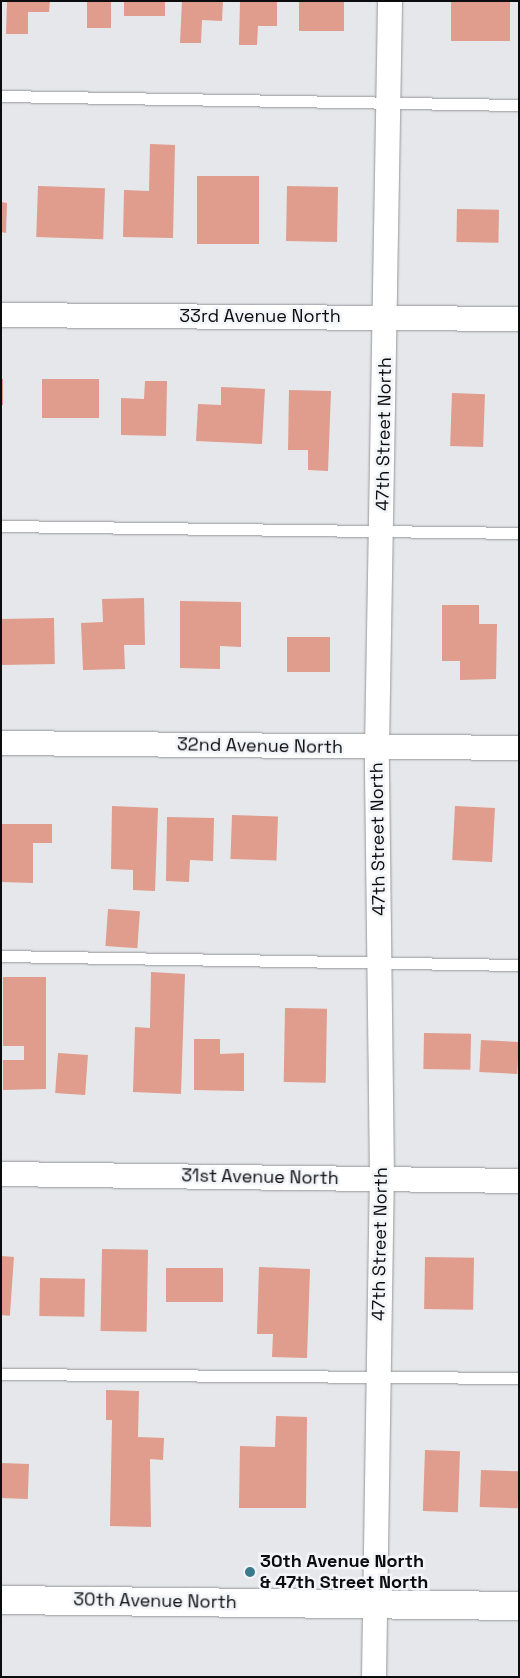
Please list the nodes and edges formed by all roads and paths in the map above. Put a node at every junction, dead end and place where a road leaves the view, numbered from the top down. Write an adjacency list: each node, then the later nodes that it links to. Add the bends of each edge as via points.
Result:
1 (390, 1): 3 (street, 47th Street North)
2 (1, 96): 3 (lane)
3 (390, 104): 4 (lane); 6 (street, 47th Street North)
4 (519, 105)
5 (1, 315): 6 (street, 33rd Avenue North)
6 (387, 317): 7 (street, 33rd Avenue North); 9 (street, 47th Street North)
7 (519, 318)
8 (1, 526): 9 (lane)
9 (382, 532): 10 (lane); 12 (street, 47th Street North)
10 (519, 533)
11 (1, 743): 12 (street, 32nd Avenue North)
12 (377, 748): 13 (street, 32nd Avenue North); 15 (street, 47th Street North)
13 (519, 748)
14 (1, 956): 15 (lane)
15 (379, 964): 16 (lane); 18 (street, 47th Street North)
16 (519, 965)
17 (1, 1174): 18 (street, 31st Avenue North)
18 (382, 1178): 19 (street, 31st Avenue North); 21 (street, 47th Street North)
19 (519, 1181)
20 (1, 1374): 21 (lane)
21 (378, 1376): 22 (lane); 24 (street, 47th Street North)
22 (519, 1378)
23 (1, 1600): 24 (street, 30th Avenue North)
24 (374, 1603): 25 (street, 30th Avenue North); 26 (street, 47th Street North)
25 (519, 1606)
26 (374, 1677)

